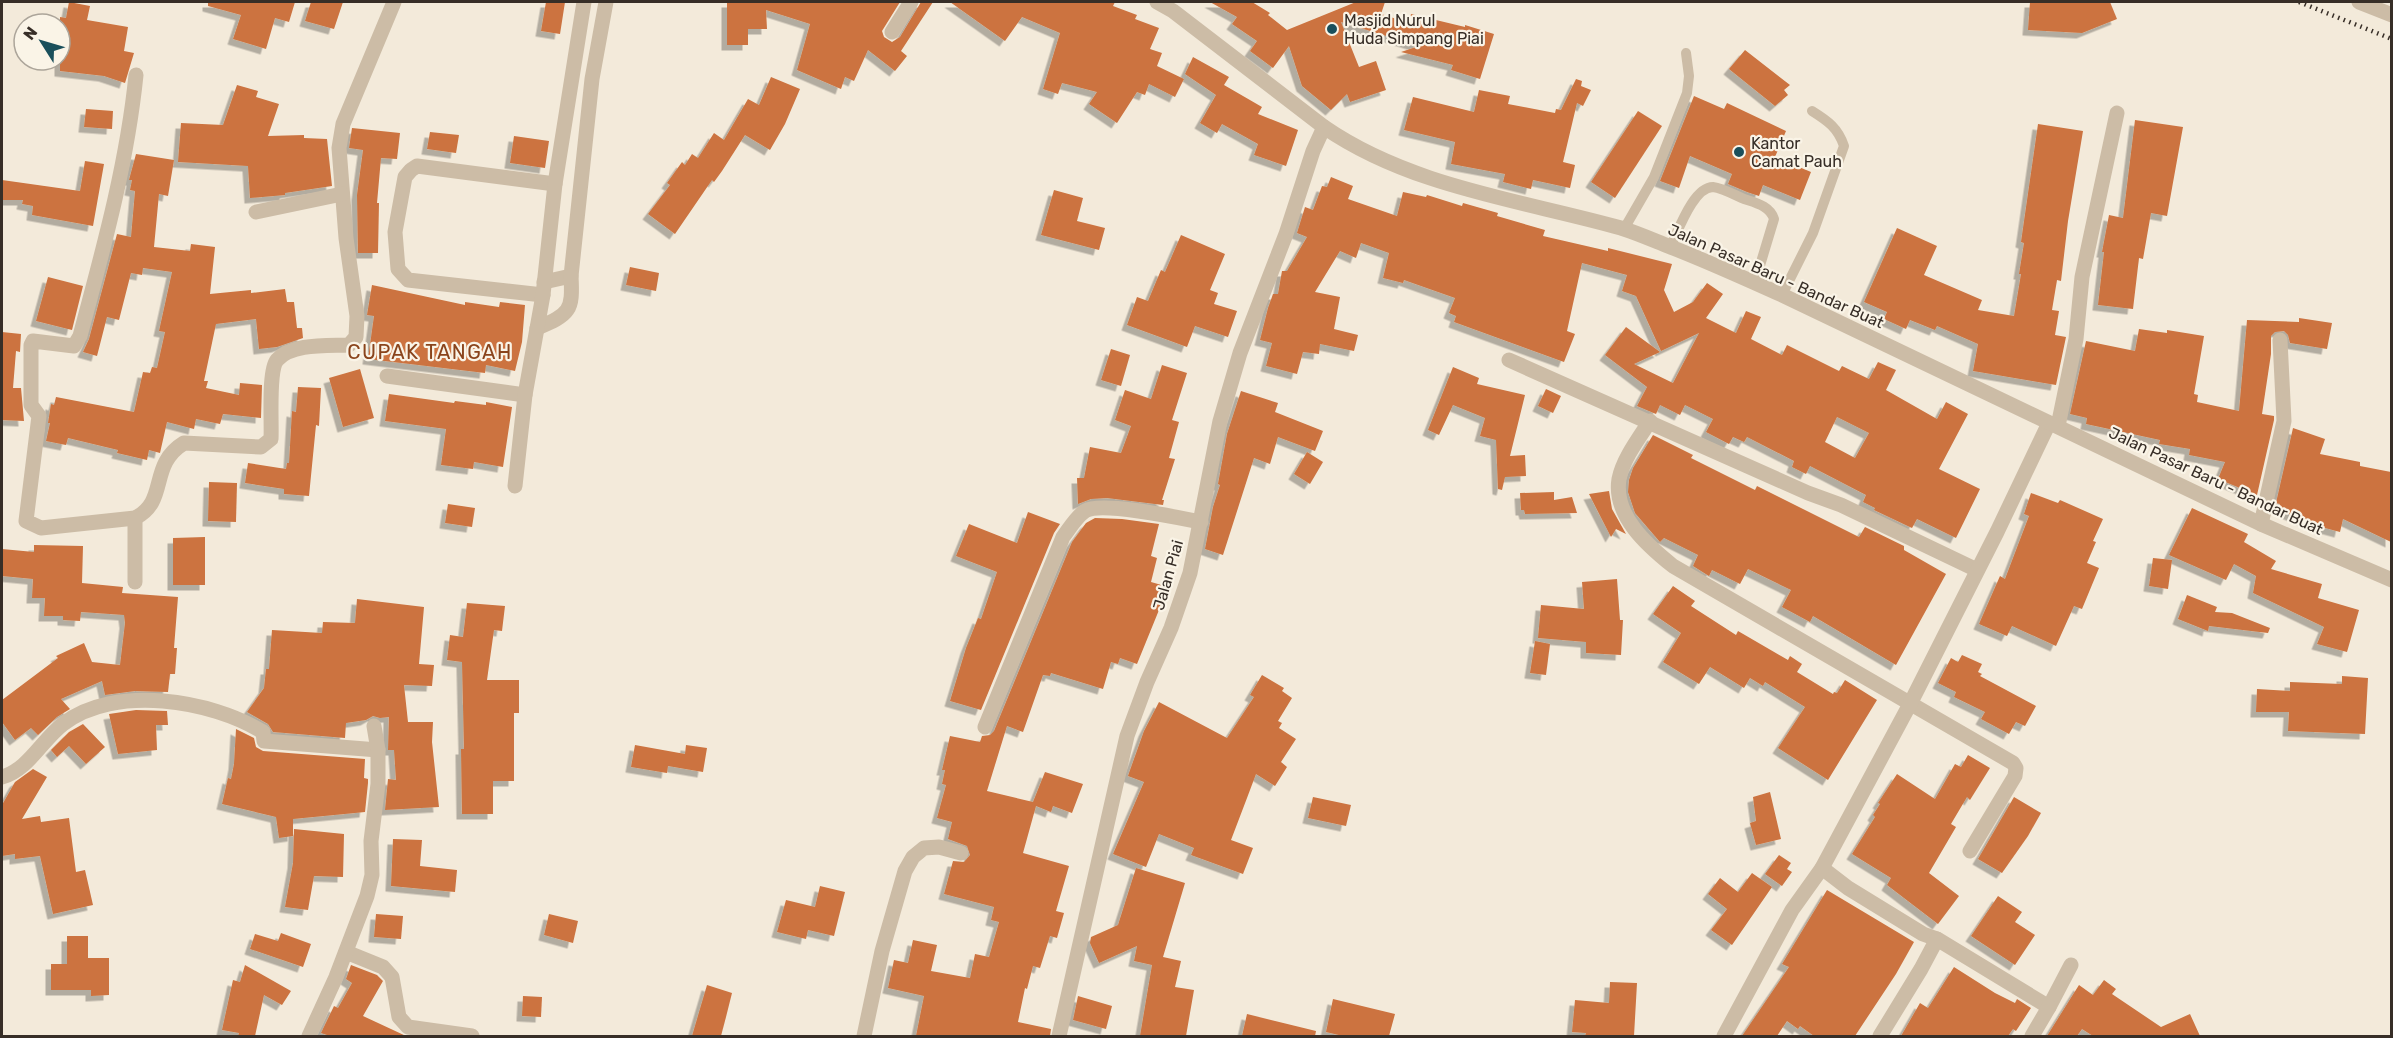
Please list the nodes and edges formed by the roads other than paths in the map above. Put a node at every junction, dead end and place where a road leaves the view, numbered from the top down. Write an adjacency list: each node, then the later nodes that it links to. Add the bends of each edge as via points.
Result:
1 (394, 2): 15 (street, via 344,124 339,148)
2 (584, 2): 14 (street)
3 (606, 2): 19 (street, via 592,79)
4 (911, 2): 8 (street)
5 (1157, 2): 13 (street, Jalan Pasar Baru - Bandar Buat)
6 (2359, 2): 7 (street)
7 (2391, 15)
8 (892, 32)
9 (1686, 53): 17 (lane, via 1687,93 1654,177)
10 (136, 75): 31 (street, via 109,223 80,336 74,346 39,341 31,345 31,405 39,416 26,521 41,528)
11 (1812, 111): 22 (lane, via 1840,133 1844,147 1814,233)
12 (2116, 113): 29 (street, via 2082,277 2076,339)
13 (1324, 127): 17 (street, Jalan Pasar Baru - Bandar Buat, via 1358,149 1424,176); 32 (street, Jalan Piai, via 1229,386)
14 (555, 184): 21 (street); 21 (street, via 417,166 405,177 395,232 398,269 408,280)
15 (342, 194): 16 (street); 31 (street, via 357,316 354,341 349,345 294,351 278,360 272,385 272,439 261,447 184,443 175,448 159,477 152,506)
16 (256, 212)
17 (1624, 229): 18 (street, Jalan Pasar Baru - Bandar Buat)
18 (1670, 247): 20 (street, Jalan Pasar Baru - Bandar Buat); 20 (lane, via 1693,200 1704,189 1713,187 1756,203 1768,209 1774,219)
19 (571, 276): 21 (street); 23 (street, via 570,306 556,320)
20 (1755, 282): 22 (street, Jalan Pasar Baru - Bandar Buat)
21 (543, 288): 23 (street)
22 (1782, 295): 29 (street, Jalan Pasar Baru - Bandar Buat)
23 (537, 328): 27 (street)
24 (2280, 340): 33 (street, via 2284,421)
25 (1509, 360): 28 (street)
26 (387, 376): 27 (street)
27 (525, 395): 30 (street)
28 (1650, 421): 34 (street); 37 (street, via 1619,478 1624,510 1646,545 1673,566)
29 (2054, 424): 33 (street, Jalan Pasar Baru - Bandar Buat); 34 (street)
30 (514, 486)
31 (135, 518): 36 (street)
32 (1201, 522): 39 (street, via 1128,510 1085,511 1064,537); 52 (street, Jalan Piai, via 1190,573 1171,628 1127,736)
33 (2261, 524): 35 (street, Jalan Pasar Baru - Bandar Buat)
34 (1977, 570): 37 (street)
35 (2391, 580)
36 (135, 582)
37 (1910, 704): 42 (street, via 2000,754 2016,768 2015,776); 44 (street)
38 (374, 726): 40 (street)
39 (985, 727)
40 (378, 750): 41 (street, via 264,741 263,732 248,723 188,703 132,702 77,714 19,768); 46 (street, via 370,841 372,875)
41 (2, 777)
42 (1970, 851)
43 (961, 854): 51 (street, via 939,847 924,848 904,871)
44 (1822, 868): 45 (street, via 1848,888); 53 (street, via 1791,910)
45 (1937, 939): 48 (street); 54 (street)
46 (346, 952): 49 (street); 50 (street, via 383,968 392,977 399,1017 408,1027)
47 (2071, 965): 48 (street)
48 (2049, 1007): 55 (street)
49 (309, 1036)
50 (472, 1036)
51 (864, 1036)
52 (1059, 1036)
53 (1724, 1036)
54 (1880, 1036)
55 (2032, 1036)

